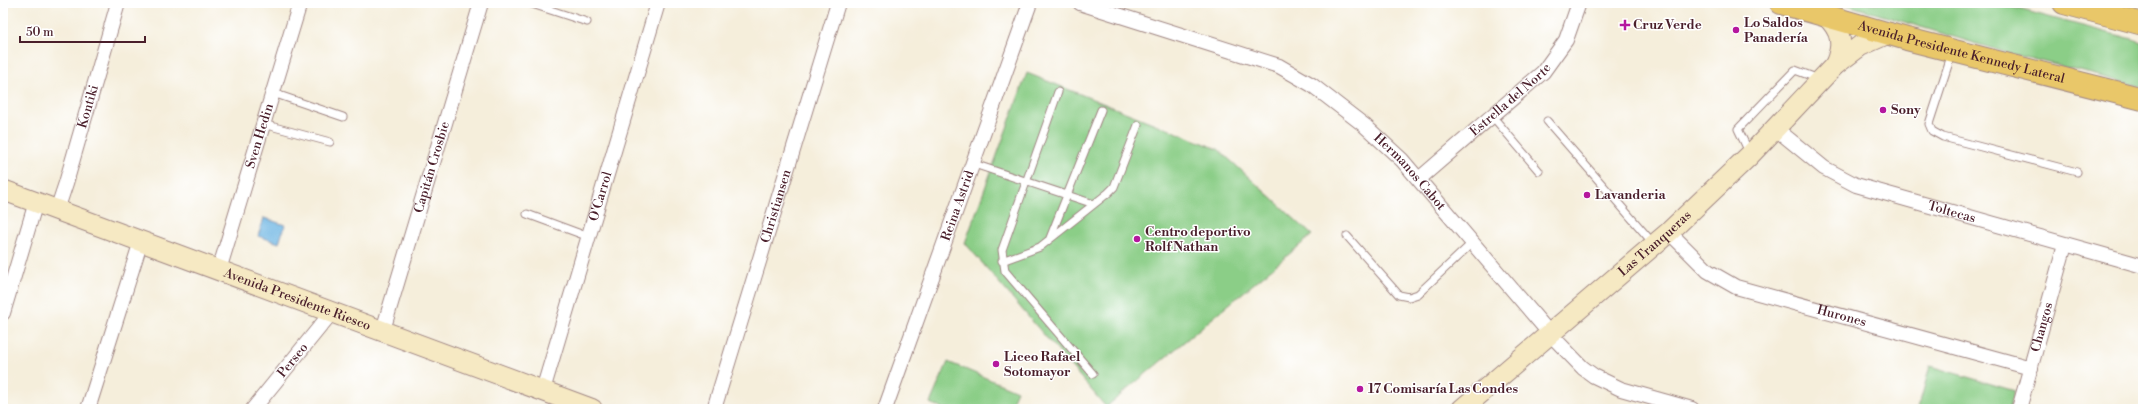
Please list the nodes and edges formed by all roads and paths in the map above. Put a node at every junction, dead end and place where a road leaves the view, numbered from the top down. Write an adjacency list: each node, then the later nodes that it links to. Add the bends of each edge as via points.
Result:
1 (118, 3): 40 (street, Kontiki)
2 (300, 3): 19 (street, Sven Hedin)
3 (481, 3): 54 (street, Capitán Crosbie)
4 (529, 3): 13 (lane)
5 (658, 3): 43 (street, O'Carrol)
6 (838, 3): 62 (street, Christiansen)
7 (1030, 3): 31 (street, Reina Astrid)
8 (1080, 3): 34 (street, Hermanos Cabot, via 1279,66 1344,108 1384,142)
9 (1579, 3): 24 (street, Estrella del Norte, via 1566,40 1543,72)
10 (1781, 3): 12 (main road, Avenida Presidente Kennedy Lateral)
11 (2064, 3): 14 (main road)
12 (1826, 16): 15 (main road, Avenida Presidente Kennedy Lateral); 17 (main road, Las Tranqueras, via 1837,28 1842,43)
13 (587, 22)
14 (2143, 24)
15 (1889, 33): 16 (main road, Avenida Presidente Kennedy Lateral); 17 (main road, Las Tranqueras, via 1860,46)
16 (1953, 50): 21 (main road, Avenida Presidente Kennedy Lateral); 33 (lane, via 1929,124 1932,131 1942,137)
17 (1835, 65): 18 (main road, Las Tranqueras)
18 (1821, 80): 28 (main road, Las Tranqueras); 30 (lane, via 1795,70 1738,129)
19 (273, 92): 23 (lane); 26 (street, Sven Hedin)
20 (1058, 92): 35 (lane)
21 (2143, 99)
22 (1101, 110): 37 (lane)
23 (343, 117)
24 (1493, 117): 32 (lane); 34 (street, Estrella del Norte)
25 (1547, 121): 44 (lane)
26 (263, 124): 29 (lane); 51 (street, Sven Hedin)
27 (1138, 125): 39 (lane, via 1114,187)
28 (1775, 128): 30 (main road, Las Tranqueras); 48 (street, Toltecas, via 1824,168 1856,185)
29 (330, 142)
30 (1750, 154): 44 (main road, Las Tranqueras)
31 (974, 164): 35 (lane); 63 (street, Reina Astrid)
32 (1539, 171)
33 (2077, 172)
34 (1419, 179): 47 (street, Hermanos Cabot)
35 (1026, 181): 37 (lane); 49 (lane, via 1002,250)
36 (3, 190): 38 (main road, Avenida Presidente Riesco)
37 (1067, 194): 39 (lane); 45 (lane)
38 (36, 202): 40 (main road, Avenida Presidente Riesco); 52 (street)
39 (1094, 204): 45 (lane)
40 (57, 210): 46 (main road, Avenida Presidente Riesco)
41 (527, 214): 43 (lane)
42 (1347, 236): 47 (lane, via 1399,295 1409,297 1418,294)
43 (589, 237): 58 (street, O'Carrol)
44 (1662, 238): 55 (main road, Las Tranqueras); 56 (street, Hurones, via 1708,271 1736,287)
45 (1049, 240): 49 (lane, via 1030,252)
46 (141, 241): 51 (main road, Avenida Presidente Riesco); 59 (street)
47 (1472, 243): 55 (street, Hermanos Cabot)
48 (2065, 245): 50 (street, Toltecas); 56 (street, Changos)
49 (1002, 260): 57 (lane, via 1006,271)
50 (2143, 266)
51 (219, 270): 53 (main road, Avenida Presidente Riesco)
52 (3, 312)
53 (332, 312): 54 (main road, Avenida Presidente Riesco); 60 (street, Perseo)
54 (383, 330): 58 (main road, Avenida Presidente Riesco)
55 (1551, 334): 64 (main road, Las Tranqueras); 65 (street, Hermanos Cabot, via 1583,368 1607,384)
56 (2031, 368): 66 (street, Changos)
57 (1093, 374)
58 (543, 390): 61 (main road, Avenida Presidente Riesco)
59 (88, 409)
60 (253, 409)
61 (592, 409)
62 (714, 409)
63 (885, 409)
64 (1462, 409)
65 (1692, 409)
66 (2020, 409)

